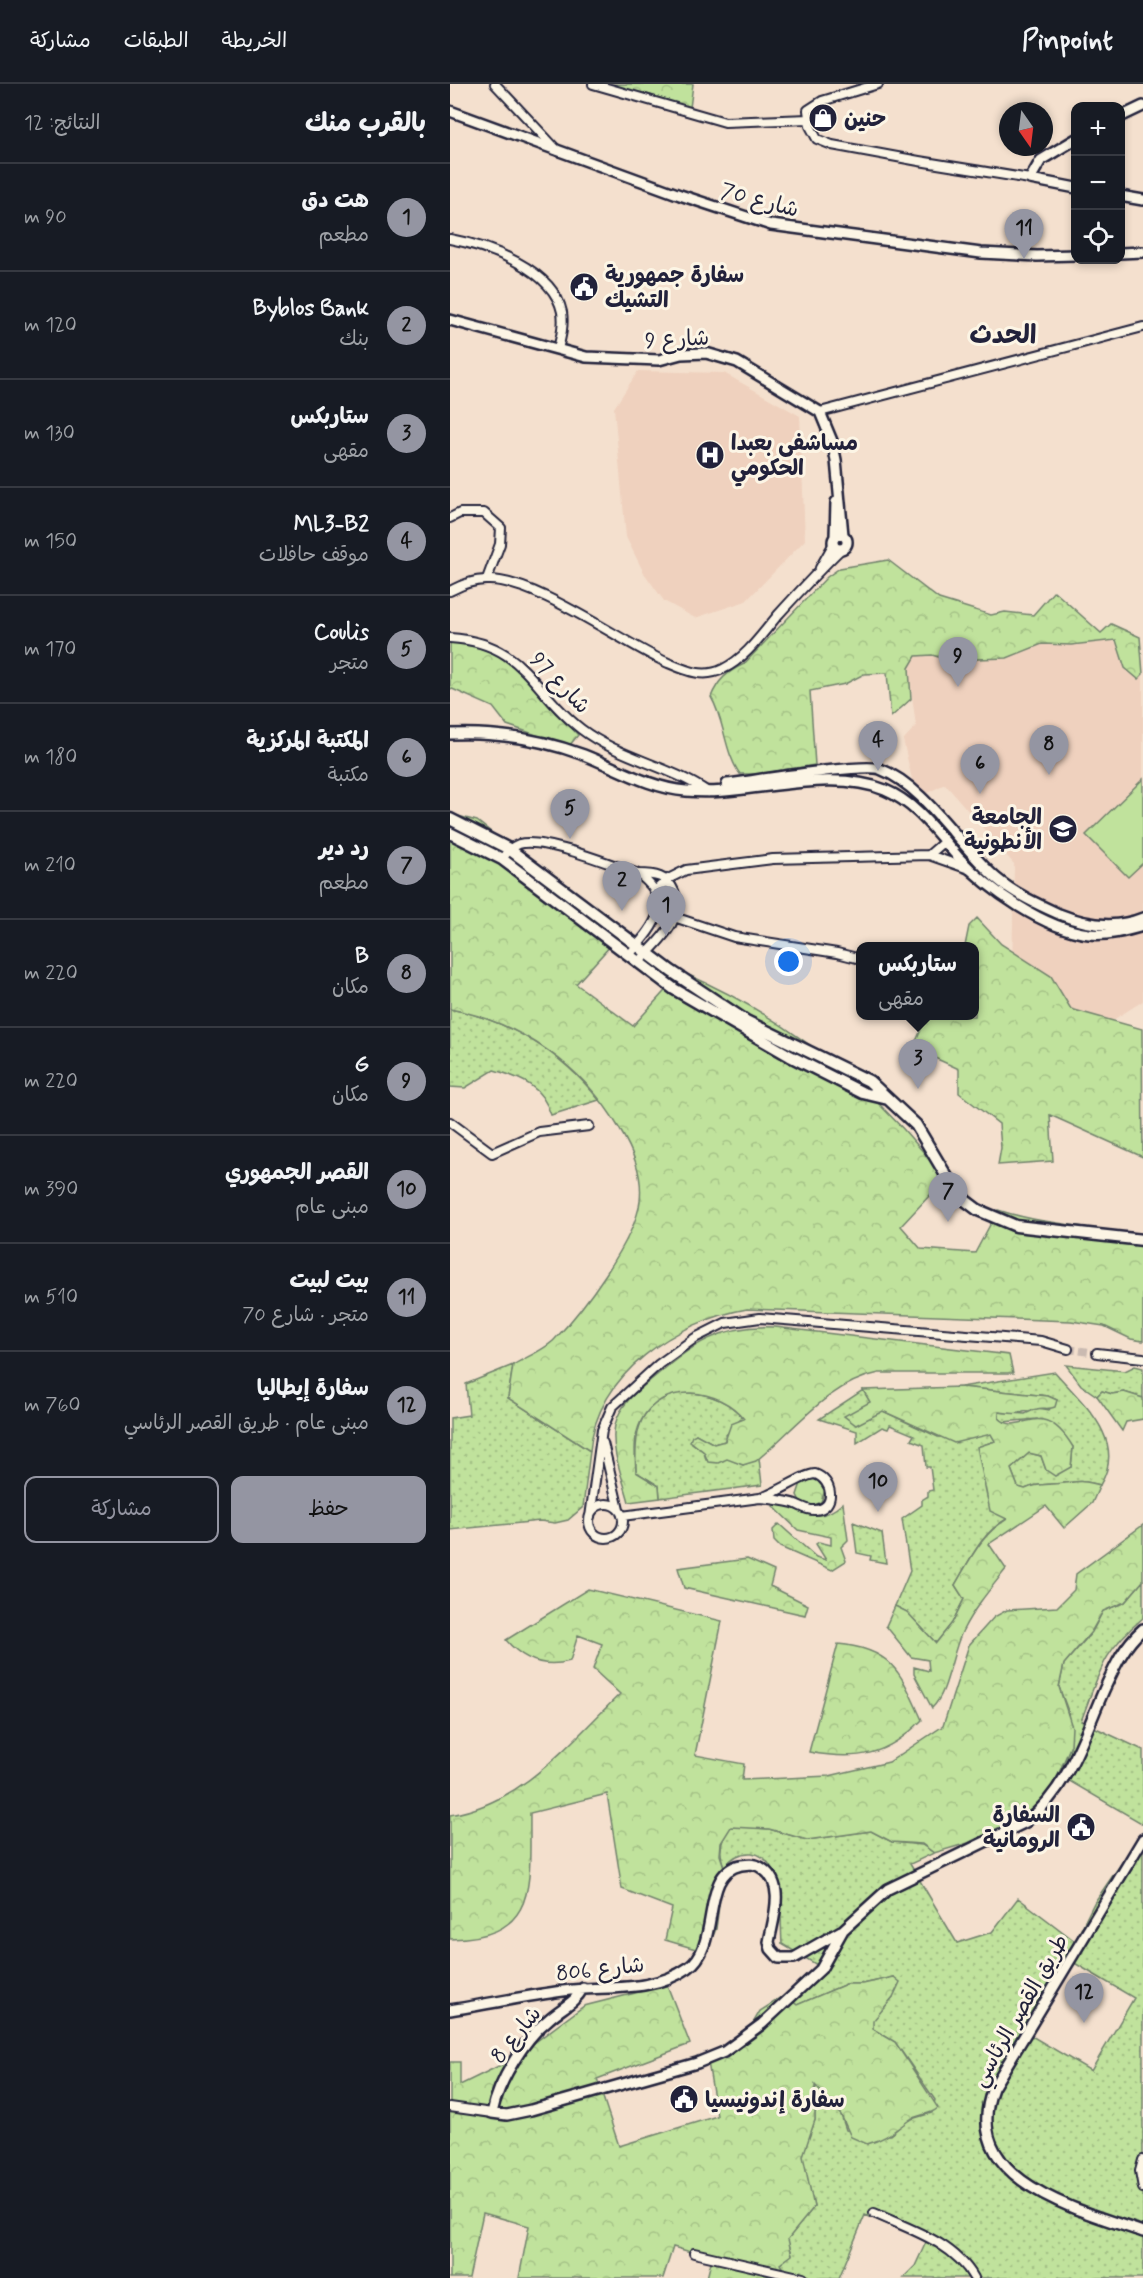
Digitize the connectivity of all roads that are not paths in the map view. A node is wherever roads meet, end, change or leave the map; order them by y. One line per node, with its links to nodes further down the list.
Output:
1 (495, 84): 9 (street)
2 (593, 84): 7 (street)
3 (878, 84): 7 (street)
4 (1143, 106): 6 (street)
5 (450, 111): 9 (street, شارع 70)
6 (1125, 115)
7 (808, 119): 10 (street)
8 (1071, 142): 10 (street)
9 (558, 151): 17 (street, شارع 70)
10 (1030, 179): 11 (street)
11 (1071, 187)
12 (1125, 197): 13 (street)
13 (1143, 200)
14 (450, 239): 20 (street)
15 (1143, 252): 16 (street)
16 (1125, 253)
17 (1071, 255)
18 (450, 320): 20 (street, شارع 9)
19 (1143, 327): 21 (street)
20 (558, 349): 21 (street, شارع 9)
21 (820, 412): 23 (street)
22 (450, 518): 24 (street)
23 (838, 541): 24 (street)
24 (487, 579): 25 (street)
25 (450, 591)
26 (450, 638): 28 (street, شارع 97)
27 (450, 734): 28 (street)
28 (705, 789): 31 (street); 43 (street)
29 (450, 819): 32 (main road)
30 (450, 833): 34 (main road)
31 (945, 841): 33 (street); 35 (street)
32 (509, 849): 34 (street); 36 (street); 47 (main road)
33 (929, 855): 35 (street); 37 (street)
34 (502, 859): 49 (main road)
35 (969, 869): 43 (street)
36 (638, 874): 37 (street); 38 (street)
37 (667, 881): 38 (street); 39 (street)
38 (658, 894): 39 (street); 40 (street)
39 (675, 894): 41 (street)
40 (659, 912): 41 (street); 45 (street)
41 (677, 917): 46 (street); 50 (street)
42 (1143, 918): 43 (street)
43 (1068, 923): 44 (street)
44 (1143, 926)
45 (649, 930): 46 (street); 47 (street)
46 (661, 938): 48 (street)
47 (638, 945): 48 (main road); 49 (street)
48 (648, 952): 51 (street); 52 (main road)
49 (629, 955): 51 (main road)
50 (856, 958)
51 (639, 962): 52 (main road)
52 (892, 1100): 55 (main road)
53 (450, 1122): 54 (street)
54 (589, 1126)
55 (1143, 1240)
56 (1068, 1349): 59 (street)
57 (1097, 1353): 58 (street)
58 (1143, 1358)
59 (601, 1437): 61 (street); 62 (street)
60 (760, 1498): 60 (street); 61 (street)
61 (621, 1514): 62 (street); 62 (street)
62 (590, 1517)
63 (1143, 1629): 65 (street)
64 (1143, 1839): 73 (street, طريق القصر الرئاسي)
65 (843, 1930): 66 (street, شارع 806); 69 (street)
66 (583, 1988): 67 (street, شارع 806); 69 (street, شارع 8)
67 (450, 2010)
68 (450, 2107): 69 (street)
69 (492, 2113)
70 (1143, 2160): 71 (street)
71 (1143, 2188)
72 (874, 2213): 76 (street)
73 (1143, 2232)
74 (694, 2253): 75 (street)
75 (803, 2278)
76 (974, 2278)

